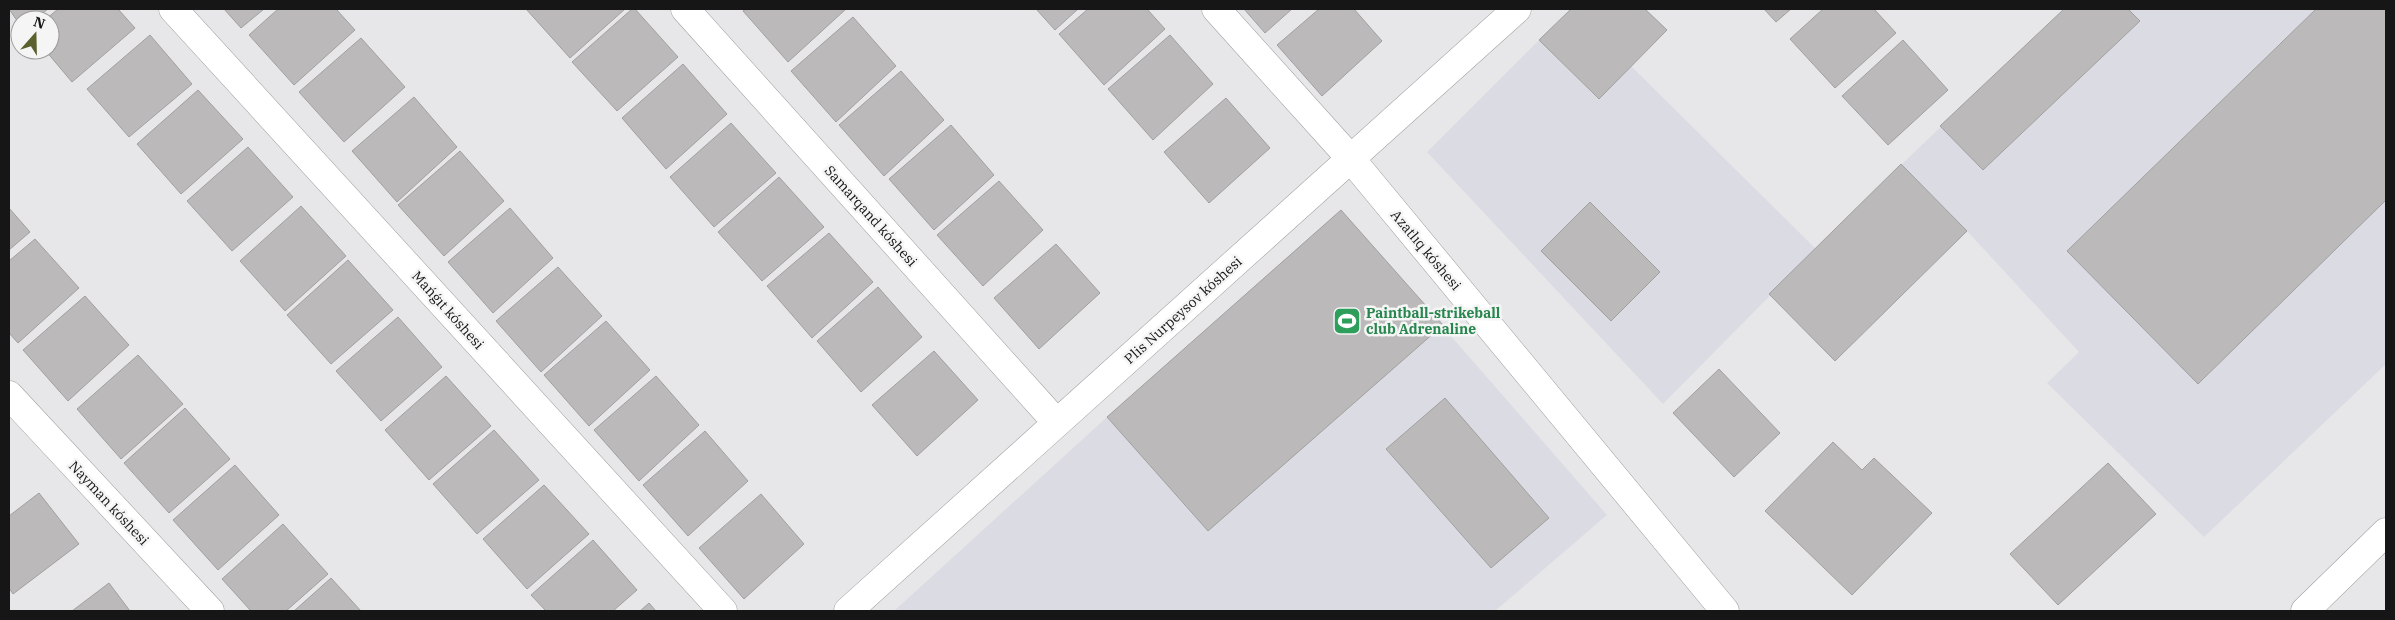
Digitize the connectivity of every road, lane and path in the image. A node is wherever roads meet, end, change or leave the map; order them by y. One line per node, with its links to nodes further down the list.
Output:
1 (173, 9): 10 (street, Mańǵıt kóshesi)
2 (685, 9): 7 (street, Samarqand kóshesi)
3 (1216, 9): 5 (street, Azatlıq kóshesi)
4 (1517, 9): 5 (street, Plis Nurpeysov kóshesi)
5 (1351, 159): 7 (street, Plis Nurpeysov kóshesi); 12 (street, Azatlıq kóshesi)
6 (9, 395): 9 (street, Nayman kóshesi)
7 (1057, 423): 11 (street, Plis Nurpeysov kóshesi)
8 (2386, 532): 13 (street)
9 (210, 611)
10 (722, 611)
11 (848, 611)
12 (1725, 611)
13 (2305, 611)

